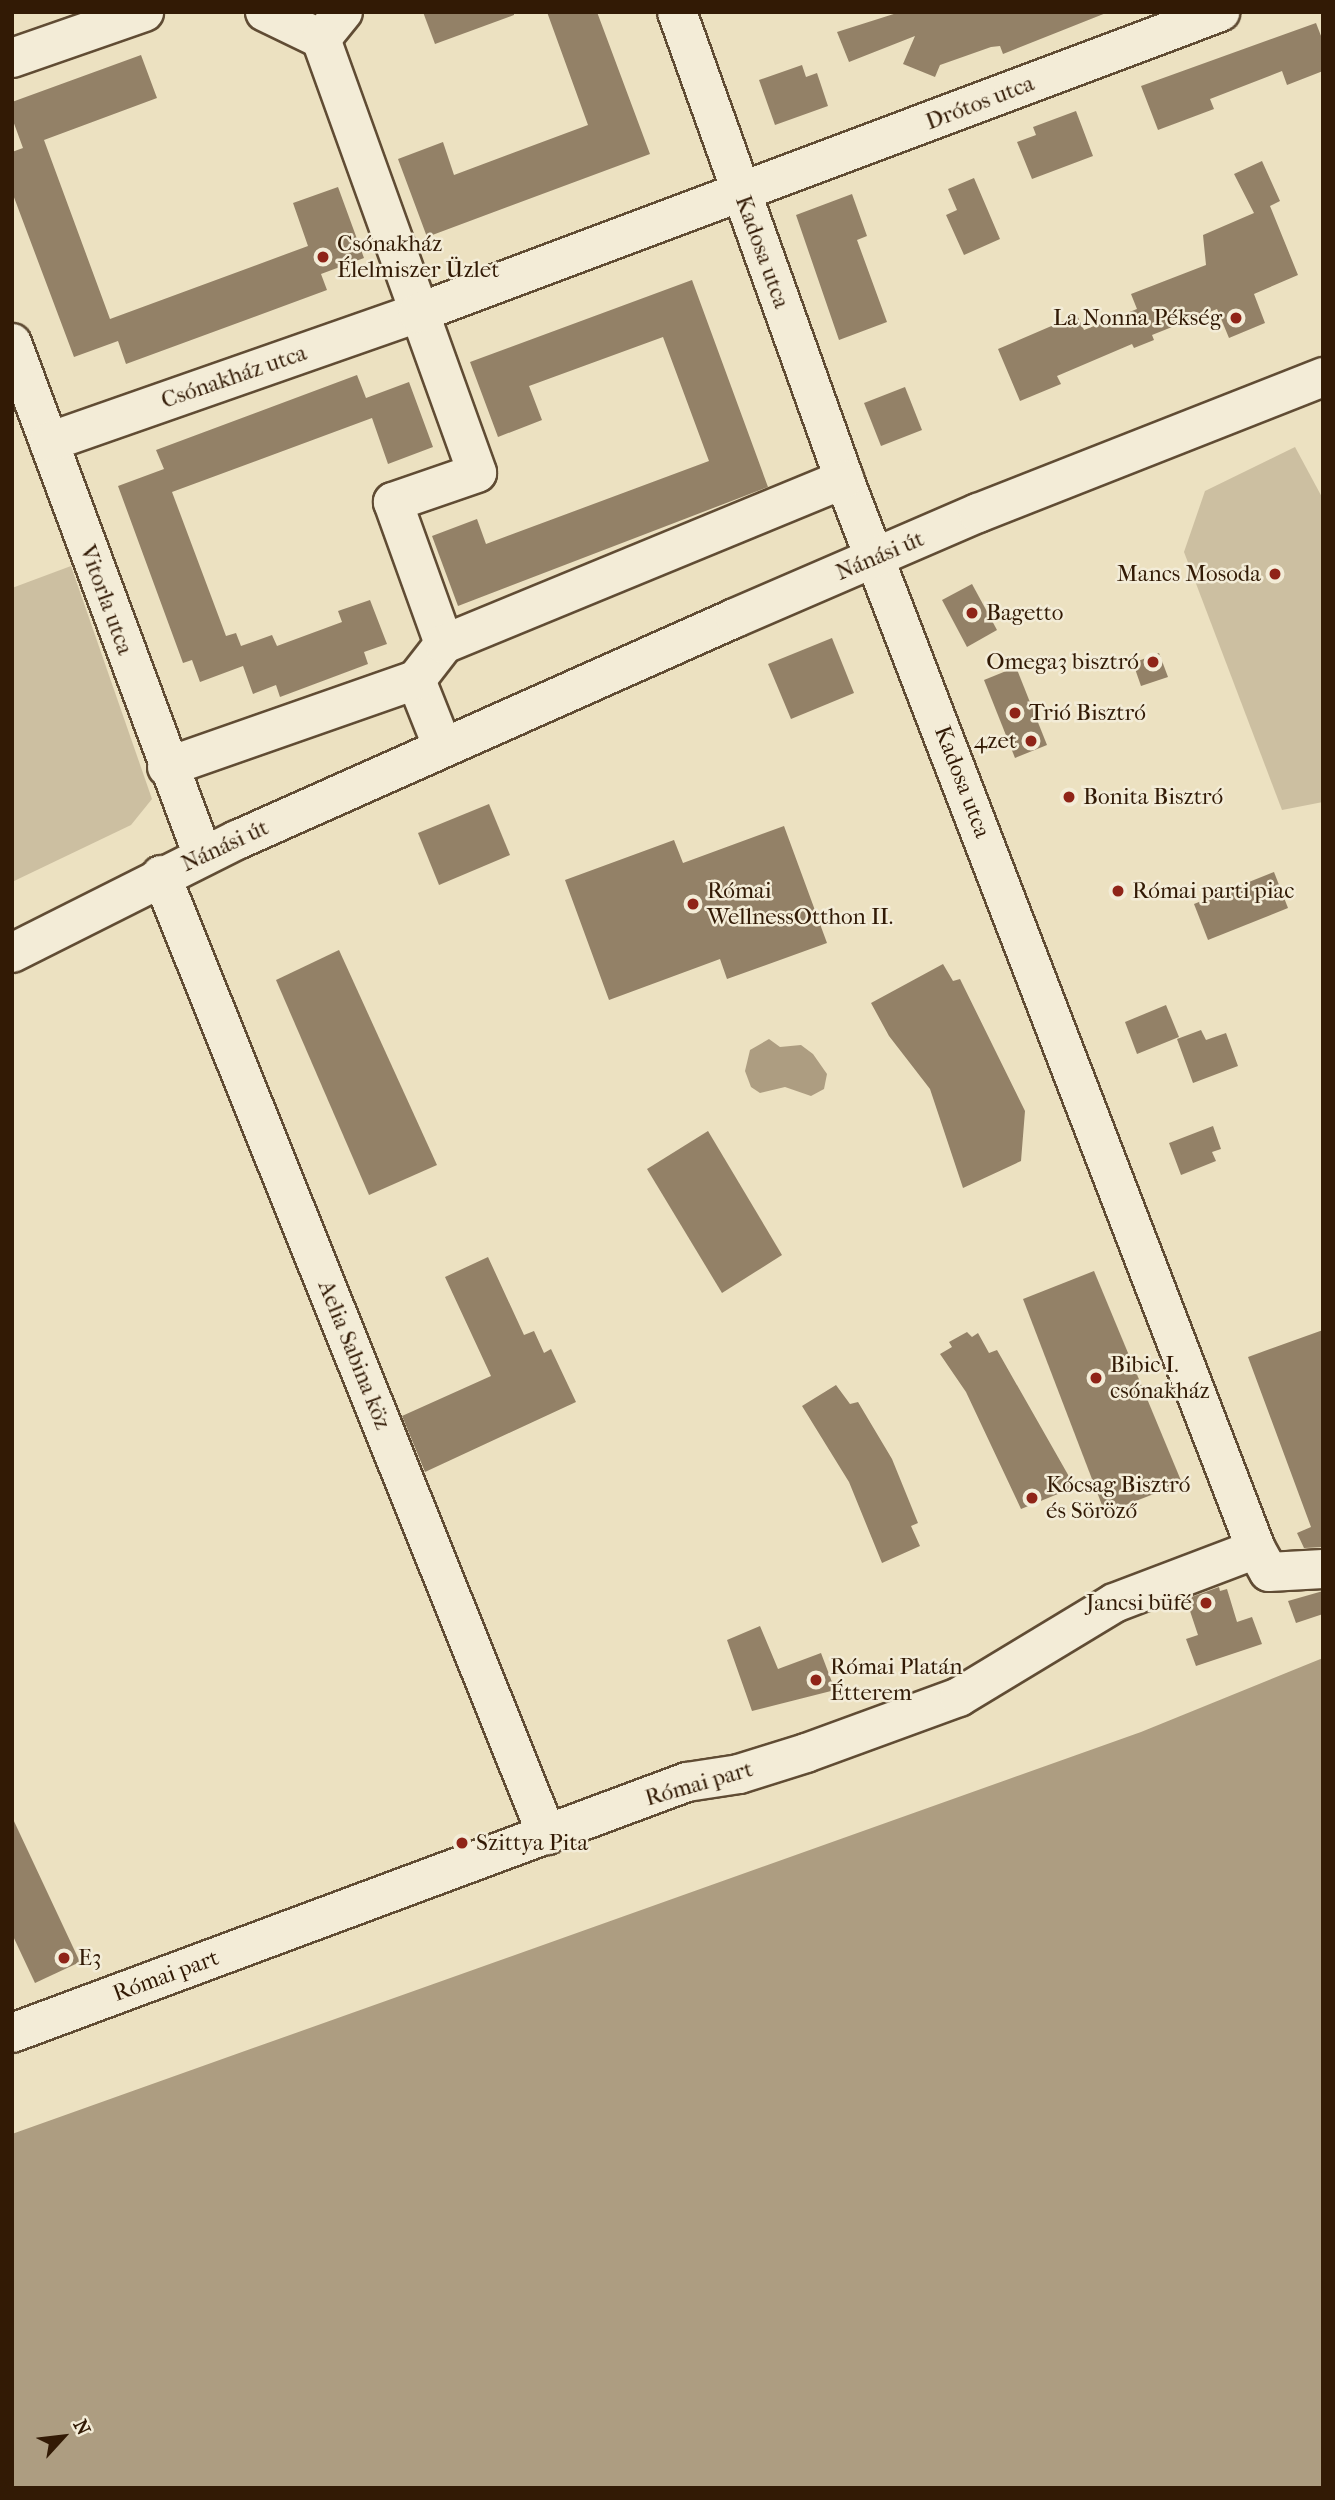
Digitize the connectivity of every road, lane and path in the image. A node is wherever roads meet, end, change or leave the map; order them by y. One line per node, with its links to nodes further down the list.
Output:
1 (144, 12): 6 (street)
2 (265, 12): 5 (street)
3 (677, 12): 7 (street, Kadosa utca)
4 (1220, 12): 7 (street, Drótos utca)
5 (332, 25): 8 (street)
6 (12, 58)
7 (741, 193): 8 (street, Csónakház utca); 12 (street, Kadosa utca)
8 (418, 313): 11 (street, Csónakház utca); 14 (street)
9 (12, 343): 11 (street, Vitorla utca)
10 (1323, 377): 13 (street, Nánási út)
11 (49, 442): 17 (street, Vitorla utca)
12 (844, 479): 13 (street, Kadosa utca); 14 (street)
13 (877, 558): 16 (street, Nánási út); 21 (street, Kadosa utca)
14 (444, 644): 15 (street)
15 (416, 680): 16 (street); 17 (street)
16 (443, 748): 18 (street, Nánási út)
17 (167, 767): 18 (street, Vitorla utca)
18 (203, 856): 19 (street, Nánási út)
19 (161, 875): 20 (street, Nánási út); 23 (street, Aelia Sabina köz)
20 (12, 953)
21 (1256, 1549): 22 (street); 23 (street, Római part)
22 (1323, 1569)
23 (547, 1835): 24 (street, Római part)
24 (12, 2033)

